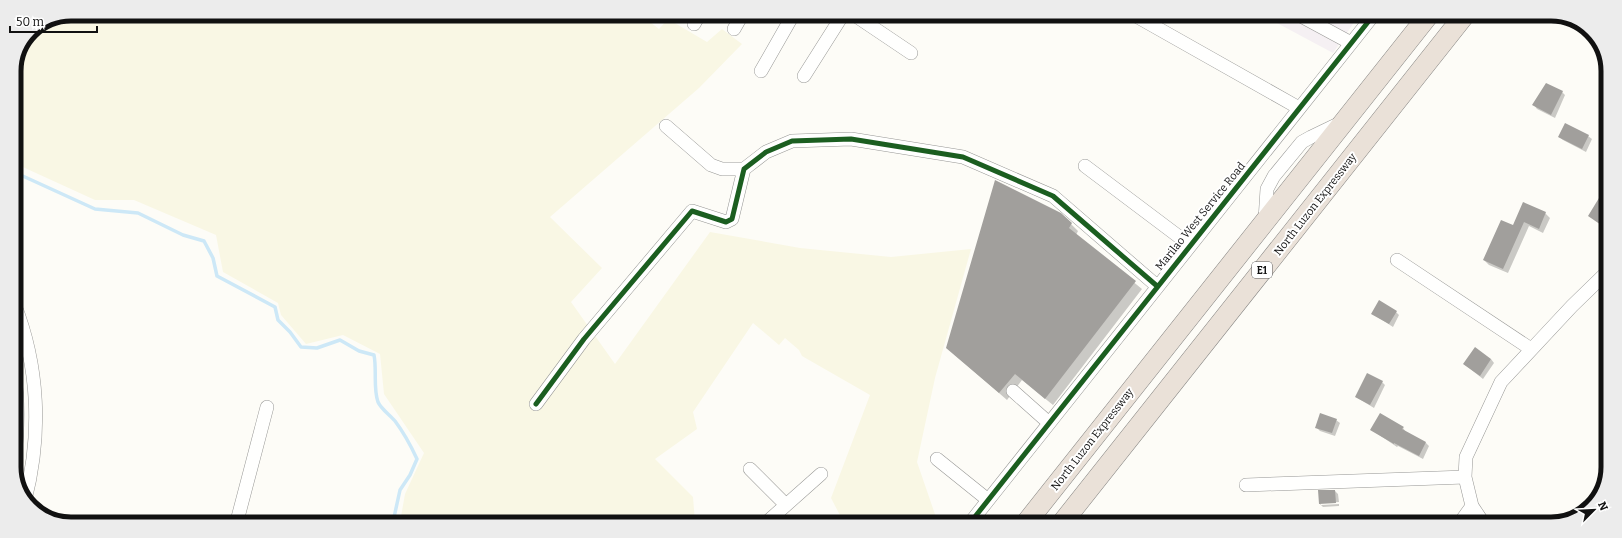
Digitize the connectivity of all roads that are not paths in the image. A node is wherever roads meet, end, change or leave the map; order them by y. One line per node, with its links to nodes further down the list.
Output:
1 (739, 21): 10 (street)
2 (789, 21): 13 (street)
3 (839, 21): 14 (street)
4 (864, 21): 12 (street)
5 (1145, 21): 15 (street)
6 (1310, 21): 11 (street)
7 (1368, 21): 11 (street, Marilao West Service Road)
8 (1424, 21): 41 (highway, North Luzon Expressway / E1)
9 (1460, 21): 42 (highway, North Luzon Expressway / E1)
10 (734, 29)
11 (1351, 43): 15 (street, Marilao West Service Road)
12 (912, 53)
13 (760, 71)
14 (804, 76)
15 (1300, 108): 19 (street, Marilao West Service Road)
16 (666, 126): 18 (street)
17 (1085, 166): 19 (street)
18 (744, 169): 22 (street); 26 (street)
19 (1190, 245): 22 (street, Marilao West Service Road)
20 (1397, 260): 24 (street)
21 (1601, 279): 24 (street)
22 (1157, 286): 28 (street, Marilao West Service Road)
23 (21, 324): 34 (street)
24 (1531, 349): 32 (street)
25 (1013, 391): 28 (street)
26 (536, 404)
27 (267, 407): 38 (street)
28 (1049, 423): 35 (street, Marilao West Service Road)
29 (937, 459): 35 (street)
30 (750, 469): 36 (street)
31 (822, 474): 36 (street)
32 (1465, 477): 33 (street); 37 (street)
33 (1246, 485)
34 (27, 490)
35 (988, 500): 40 (street, Marilao West Service Road)
36 (786, 505): 39 (street)
37 (1472, 506): 43 (street); 44 (street)
38 (238, 517)
39 (773, 517)
40 (975, 517)
41 (1031, 517)
42 (1067, 517)
43 (1464, 517)
44 (1479, 517)

